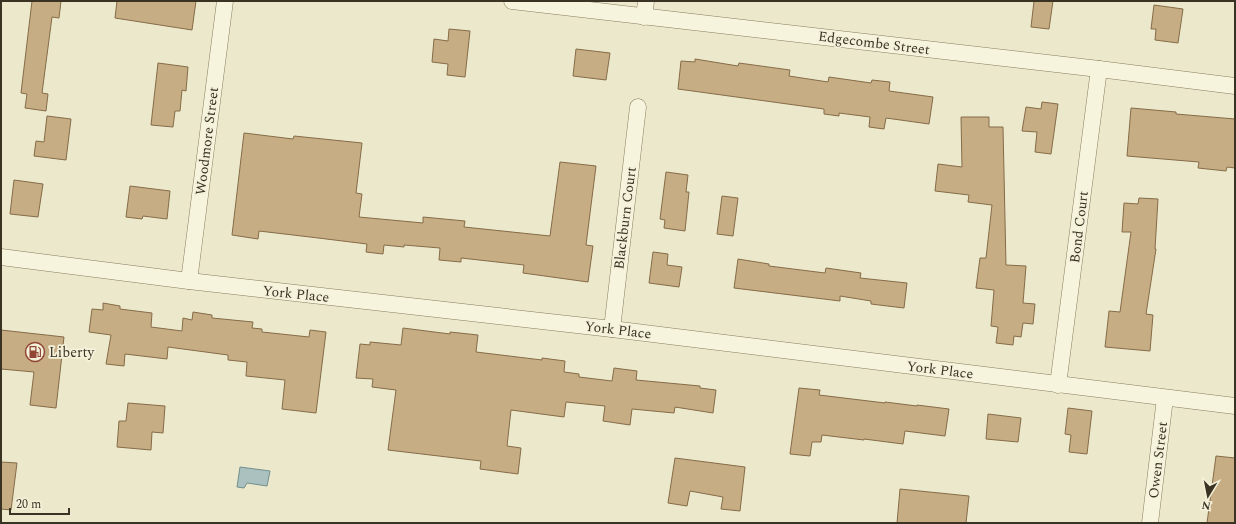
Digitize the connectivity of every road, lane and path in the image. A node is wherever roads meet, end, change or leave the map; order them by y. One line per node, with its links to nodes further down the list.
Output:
1 (225, 1): 9 (street, Woodmore Street)
2 (512, 1): 4 (street, Edgecombe Street)
3 (646, 1): 4 (street)
4 (644, 17): 5 (street, Edgecombe Street)
5 (1099, 69): 6 (street, Edgecombe Street); 11 (street, Bond Court)
6 (1235, 86)
7 (638, 107): 10 (street, Blackburn Court)
8 (1, 257): 9 (street, York Place)
9 (189, 282): 10 (street, York Place)
10 (612, 329): 11 (street, York Place)
11 (1058, 385): 12 (street, York Place)
12 (1165, 398): 13 (street, York Place); 14 (street, Owen Street)
13 (1235, 406)
14 (1150, 523)

